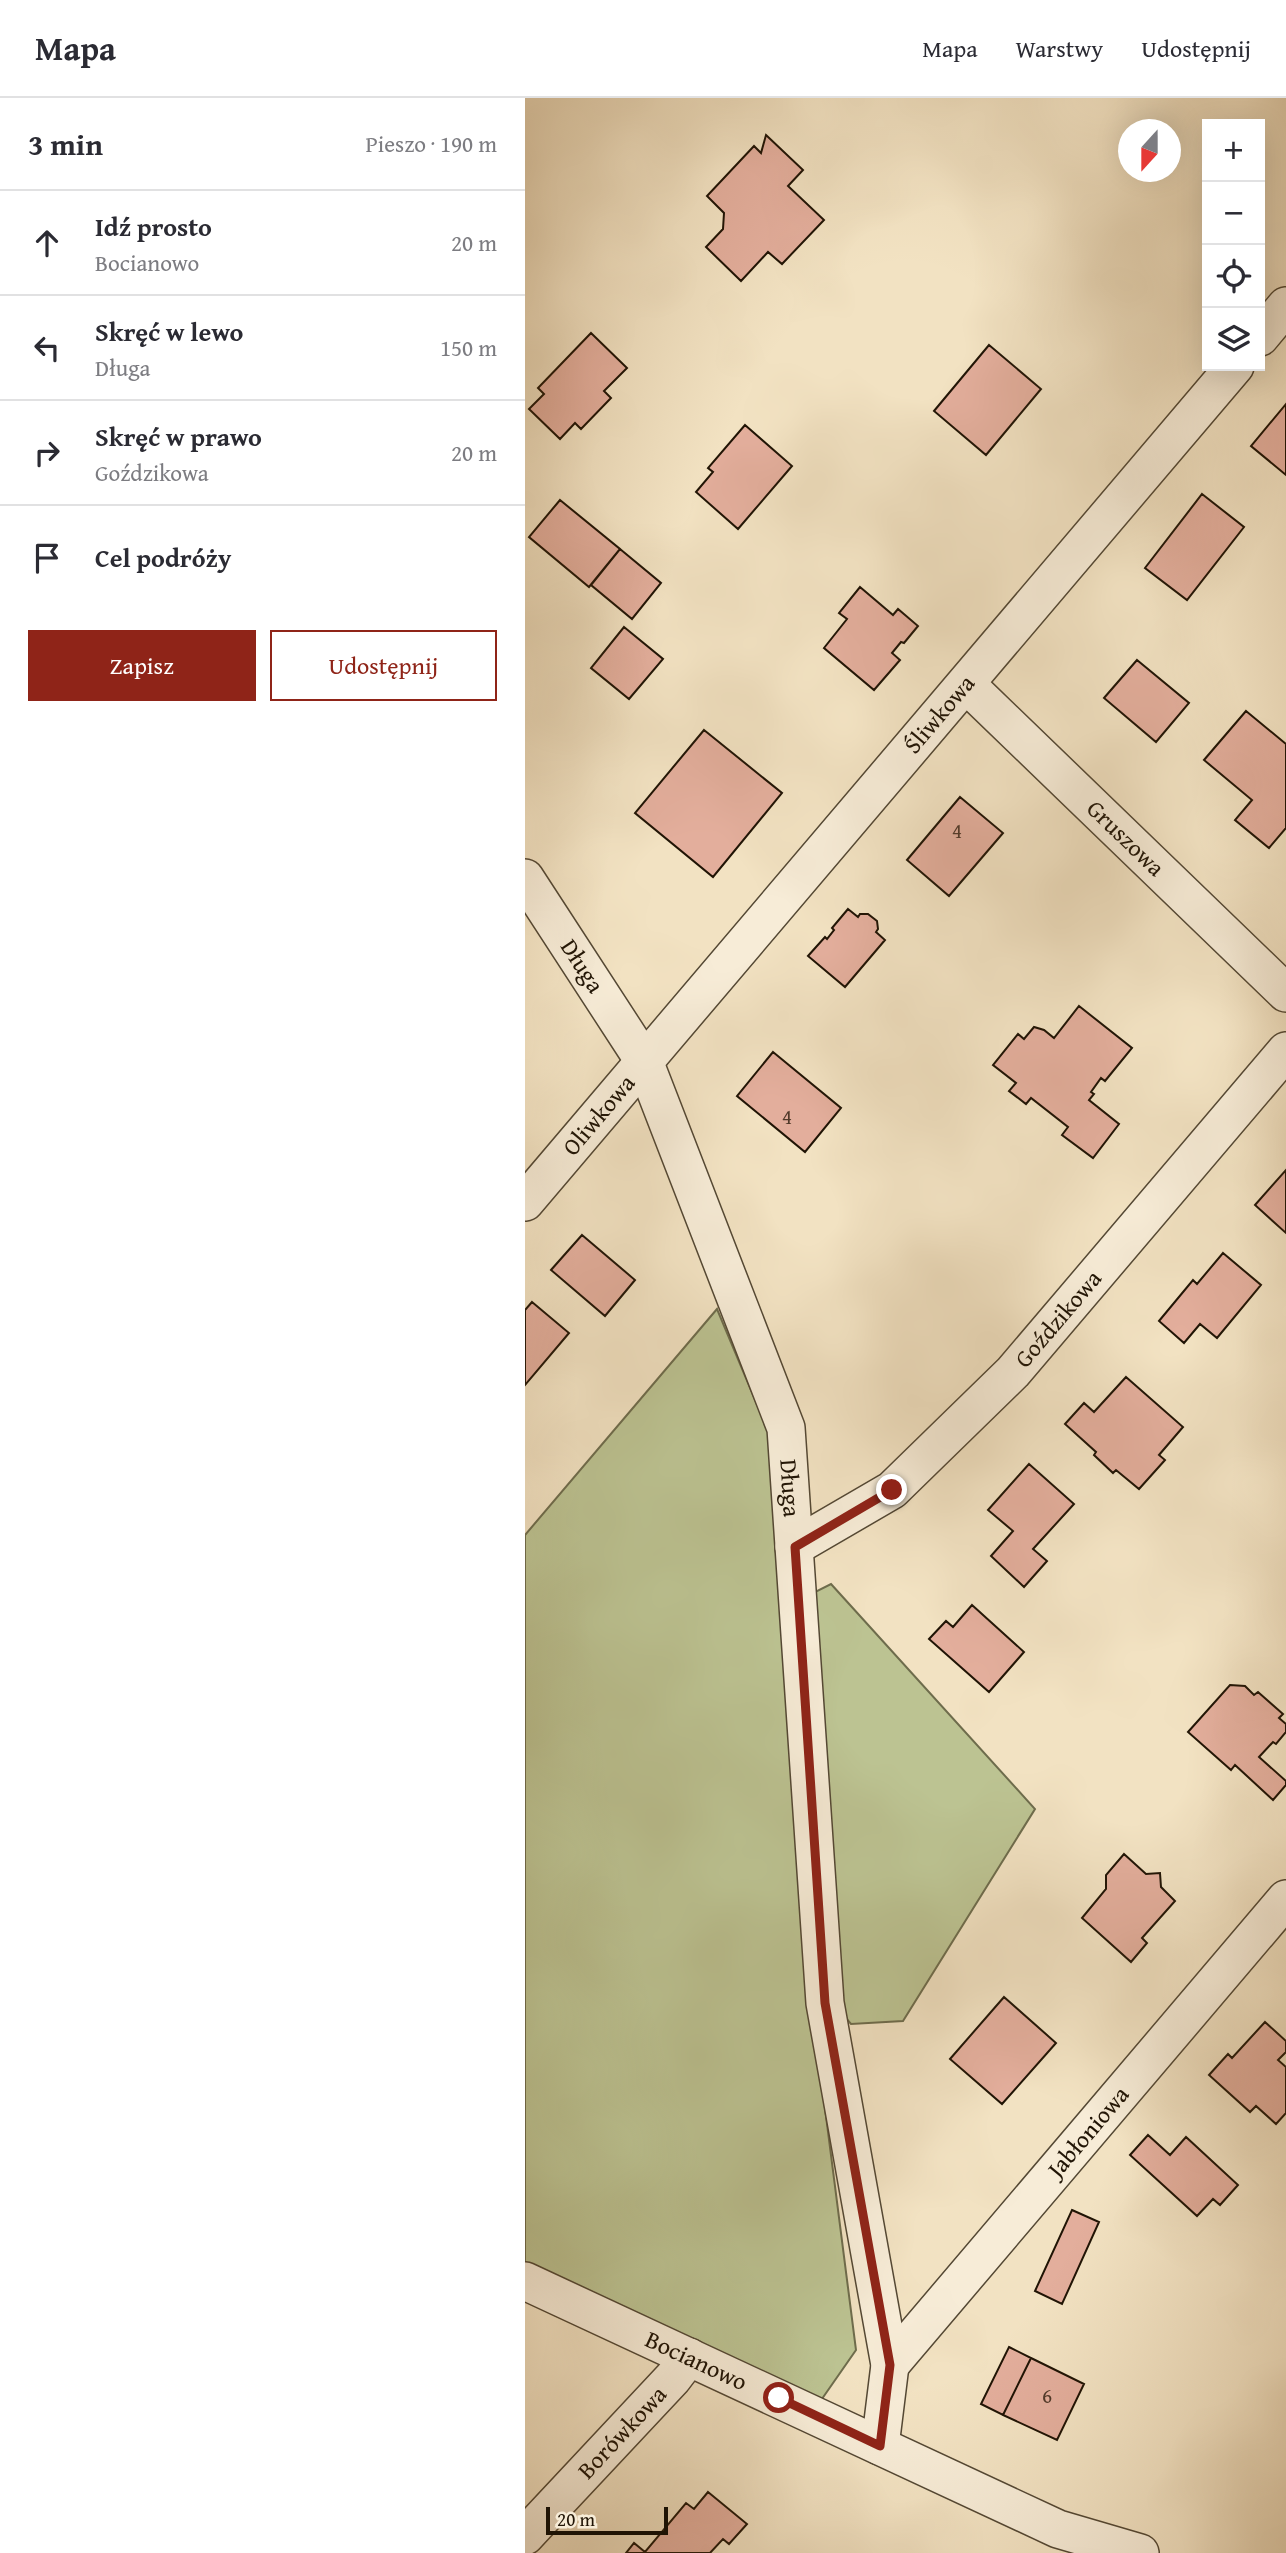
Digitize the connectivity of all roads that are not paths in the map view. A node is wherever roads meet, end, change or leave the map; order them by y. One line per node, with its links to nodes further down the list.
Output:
1 (1286, 306): 2 (street)
2 (1265, 331)
3 (1231, 371): 4 (street, Śliwkowa)
4 (966, 684): 6 (street, Gruszowa); 8 (street, Śliwkowa)
5 (525, 878): 8 (street, Długa)
6 (1286, 993)
7 (1286, 1051): 10 (street, Goździkowa)
8 (644, 1061): 9 (street, Oliwkowa); 10 (street, Długa)
9 (525, 1202)
10 (795, 1547): 14 (street, Długa)
11 (1286, 1899): 14 (street, Jabłoniowa)
12 (525, 2281): 13 (street, Bocianowo)
13 (689, 2357): 15 (street, Bocianowo); 16 (street, Borówkowa)
14 (890, 2365): 15 (street, Długa)
15 (880, 2446): 17 (street, Bocianowo)
16 (525, 2536)
17 (1140, 2553)

